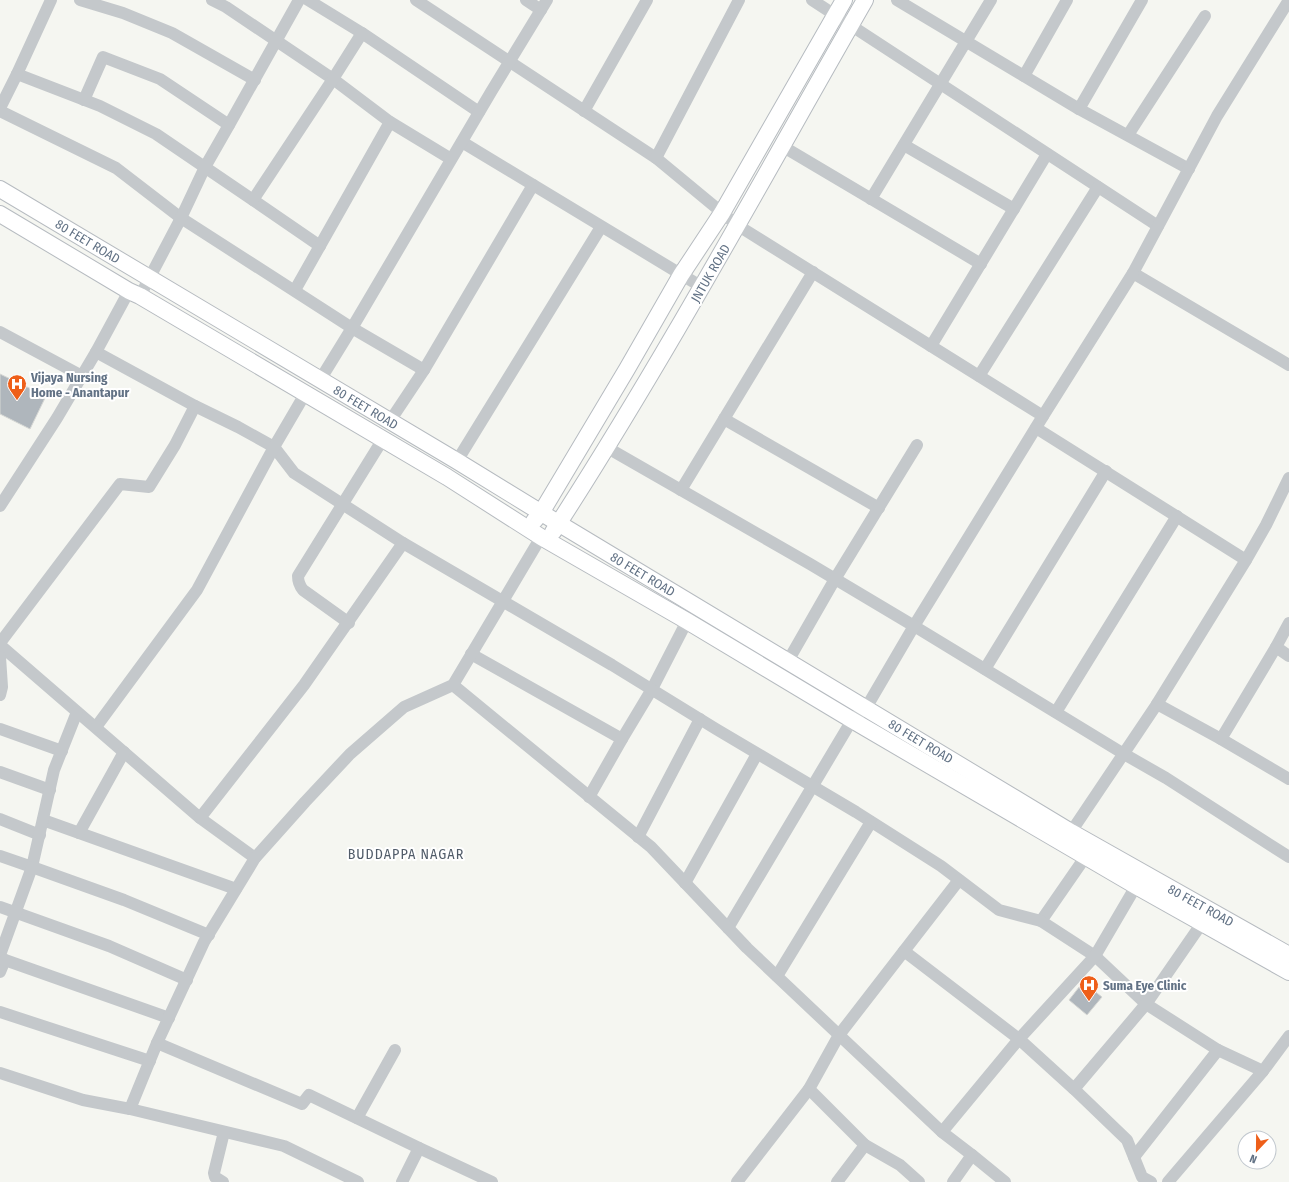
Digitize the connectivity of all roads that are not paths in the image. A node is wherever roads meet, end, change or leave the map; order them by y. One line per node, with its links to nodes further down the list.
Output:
1 (51, 0): 26 (street)
2 (80, 0): 29 (street)
3 (212, 0): 23 (street)
4 (299, 0): 23 (street)
5 (308, 0): 22 (street)
6 (416, 0): 25 (street)
7 (526, 0): 18 (street)
8 (647, 0): 34 (street)
9 (739, 0): 43 (street)
10 (812, 0): 19 (street)
11 (844, 0): 19 (main road, JNTUK ROAD)
12 (865, 0): 21 (main road, JNTUK ROAD)
13 (897, 0): 24 (street)
14 (991, 0): 24 (street)
15 (1067, 0): 27 (street)
16 (1142, 0): 32 (street)
17 (1289, 0): 46 (street)
18 (544, 5): 25 (street)
19 (835, 16): 21 (street); 53 (main road, JNTUK ROAD)
20 (1205, 16): 38 (street)
21 (850, 26): 30 (street); 41 (main road, JNTUK ROAD)
22 (362, 33): 28 (street); 35 (street)
23 (276, 42): 28 (street); 29 (street)
24 (966, 42): 27 (street); 30 (street)
25 (509, 62): 34 (street); 35 (street)
26 (17, 74): 31 (street); 33 (street)
27 (1024, 76): 32 (street)
28 (333, 79): 36 (street); 51 (street)
29 (255, 80): 37 (street)
30 (941, 85): 40 (street); 42 (street)
31 (84, 100): 37 (street); 45 (street)
32 (1080, 109): 38 (street)
33 (0, 110): 55 (street)
34 (584, 111): 43 (street)
35 (479, 112): 39 (street)
36 (390, 122): 44 (street); 59 (street)
37 (229, 126): 45 (street)
38 (1128, 135): 46 (street)
39 (462, 142): 44 (street); 47 (street)
40 (904, 145): 50 (street); 52 (street)
41 (782, 146): 50 (street); 56 (main road, JNTUK ROAD)
42 (1047, 154): 48 (street); 52 (street)
43 (656, 158): 53 (street)
44 (451, 159): 68 (street)
45 (205, 167): 51 (street); 55 (street)
46 (1189, 169): 57 (street)
47 (533, 185): 58 (street); 73 (street)
48 (1098, 187): 57 (street); 75 (street)
49 (0, 189): 64 (main road, 80 FEET ROAD)
50 (871, 199): 60 (street)
51 (254, 200): 59 (street)
52 (1014, 209): 60 (street)
53 (722, 213): 56 (street); 63 (main road, JNTUK ROAD)
54 (0, 214): 67 (main road, 80 FEET ROAD)
55 (181, 218): 64 (street); 66 (street)
56 (737, 225): 61 (street); 65 (main road, JNTUK ROAD)
57 (1158, 226): 62 (street)
58 (601, 227): 63 (street); 87 (street)
59 (320, 246): 66 (street)
60 (981, 264): 70 (street)
61 (813, 272): 70 (street); 80 (street)
62 (1133, 273): 72 (street); 79 (street)
63 (681, 275): 65 (street); 94 (main road, JNTUK ROAD)
64 (150, 278): 67 (street); 76 (main road, 80 FEET ROAD)
65 (702, 287): 86 (main road, JNTUK ROAD)
66 (295, 290): 68 (street)
67 (135, 293): 71 (street); 77 (main road, 80 FEET ROAD)
68 (352, 328): 73 (street); 76 (street)
69 (0, 332): 74 (street)
70 (931, 346): 75 (street)
71 (96, 352): 74 (street); 78 (street)
72 (1289, 365)
73 (424, 370): 81 (street)
74 (82, 376): 92 (street)
75 (979, 376): 79 (street)
76 (320, 380): 81 (main road, 80 FEET ROAD)
77 (305, 394): 83 (main road, 80 FEET ROAD); 85 (street)
78 (195, 406): 85 (street); 106 (street)
79 (1043, 416): 82 (street)
80 (724, 419): 90 (street); 93 (street)
81 (390, 421): 87 (main road, 80 FEET ROAD)
82 (1036, 428): 88 (street); 105 (street)
83 (383, 439): 91 (street); 97 (main road, 80 FEET ROAD)
84 (917, 445): 93 (street)
85 (274, 447): 91 (street); 122 (street)
86 (606, 448): 90 (street); 96 (main road, JNTUK ROAD)
87 (457, 461): 94 (main road, 80 FEET ROAD)
88 (1106, 471): 95 (street); 112 (street)
89 (1289, 478): 99 (street)
90 (681, 490): 100 (street)
91 (343, 505): 98 (street); 103 (street)
92 (0, 506)
93 (879, 508): 100 (street)
94 (541, 513): 96 (main road, 80 FEET ROAD); 97 (main road, JNTUK ROAD)
95 (1177, 516): 99 (street); 119 (street)
96 (558, 523): 97 (main road, JNTUK ROAD); 111 (main road, 80 FEET ROAD)
97 (539, 536): 101 (street); 102 (main road, 80 FEET ROAD)
98 (403, 542): 101 (street); 103 (street)
99 (1246, 560): 116 (street)
100 (835, 579): 105 (street); 111 (street)
101 (502, 601): 108 (street); 114 (street)
102 (687, 621): 114 (street); 121 (main road, 80 FEET ROAD)
103 (349, 623): 135 (street)
104 (1289, 623): 107 (street)
105 (914, 626): 112 (street); 117 (street)
106 (0, 644): 118 (street)
107 (1276, 647): 109 (street); 125 (street)
108 (471, 654): 113 (street); 124 (street)
109 (1289, 656)
110 (0, 658): 115 (street)
111 (788, 661): 117 (main road, 80 FEET ROAD)
112 (985, 669): 119 (street)
113 (453, 685): 134 (street); 146 (street)
114 (652, 689): 120 (street); 124 (street)
115 (0, 695)
116 (1158, 704): 125 (street); 129 (street)
117 (866, 708): 121 (street); 139 (main road, 80 FEET ROAD)
118 (77, 712): 122 (street); 126 (street)
119 (1056, 712): 129 (street)
120 (700, 720): 128 (street); 142 (street)
121 (852, 720): 132 (street); 144 (main road, 80 FEET ROAD)
122 (96, 727): 127 (street)
123 (0, 729): 126 (street)
124 (622, 739): 134 (street)
125 (1221, 739): 131 (street)
126 (62, 751): 133 (street)
127 (124, 752): 135 (street); 140 (street)
128 (757, 754): 132 (street); 149 (street)
129 (1124, 754): 139 (street); 145 (street)
130 (0, 772): 133 (street)
131 (1289, 779)
132 (812, 787): 138 (street); 156 (street)
133 (50, 790): 137 (street)
134 (590, 796): 142 (street)
135 (200, 818): 146 (street)
136 (0, 819): 141 (street)
137 (43, 820): 140 (street); 141 (street)
138 (871, 822): 148 (street); 164 (street)
139 (1071, 832): 159 (main road, 80 FEET ROAD)
140 (79, 833): 151 (street)
141 (40, 835): 147 (street)
142 (638, 837): 149 (street)
143 (0, 856): 147 (street)
144 (1086, 856): 150 (main road, 80 FEET ROAD); 154 (street)
145 (1289, 857)
146 (255, 858): 151 (street)
147 (32, 867): 153 (street); 157 (street)
148 (959, 880): 154 (street); 158 (street)
149 (685, 884): 156 (street)
150 (1136, 886): 155 (main road, 80 FEET ROAD); 160 (street)
151 (236, 889): 157 (street)
152 (0, 907): 153 (street)
153 (16, 913): 161 (street); 165 (street)
154 (1041, 921): 160 (street)
155 (1202, 923): 163 (main road, 80 FEET ROAD); 166 (street)
156 (728, 928): 164 (street)
157 (209, 935): 165 (street)
158 (904, 951): 169 (street); 171 (street)
159 (1288, 953)
160 (1095, 956): 166 (street); 171 (street)
161 (2, 958): 162 (street); 168 (street)
162 (0, 972)
163 (1289, 972)
164 (777, 976): 169 (street)
165 (187, 980): 168 (street)
166 (1146, 1004): 174 (street); 179 (street)
167 (0, 1012): 175 (street)
168 (169, 1018): 172 (street)
169 (839, 1035): 178 (street); 183 (street)
170 (1289, 1036): 176 (street)
171 (1019, 1039): 179 (street); 183 (street)
172 (157, 1043): 175 (street); 181 (street)
173 (395, 1050): 181 (street)
174 (1218, 1050): 176 (street); 187 (street)
175 (150, 1061): 180 (street)
176 (1263, 1071): 198 (street)
177 (0, 1073): 180 (street)
178 (810, 1089): 184 (street); 193 (street)
179 (1074, 1089): 187 (street)
180 (130, 1109): 182 (street)
181 (357, 1118): 185 (street)
182 (224, 1132): 189 (street); 190 (street)
183 (942, 1132): 186 (street)
184 (865, 1145): 194 (street); 195 (street)
185 (419, 1148): 191 (street); 192 (street)
186 (972, 1155): 196 (street); 197 (street)
187 (1134, 1157): 188 (street)
188 (1143, 1180)
189 (223, 1182)
190 (358, 1182)
191 (402, 1182)
192 (492, 1182)
193 (737, 1182)
194 (837, 1182)
195 (919, 1182)
196 (953, 1182)
197 (1005, 1182)
198 (1168, 1182)

